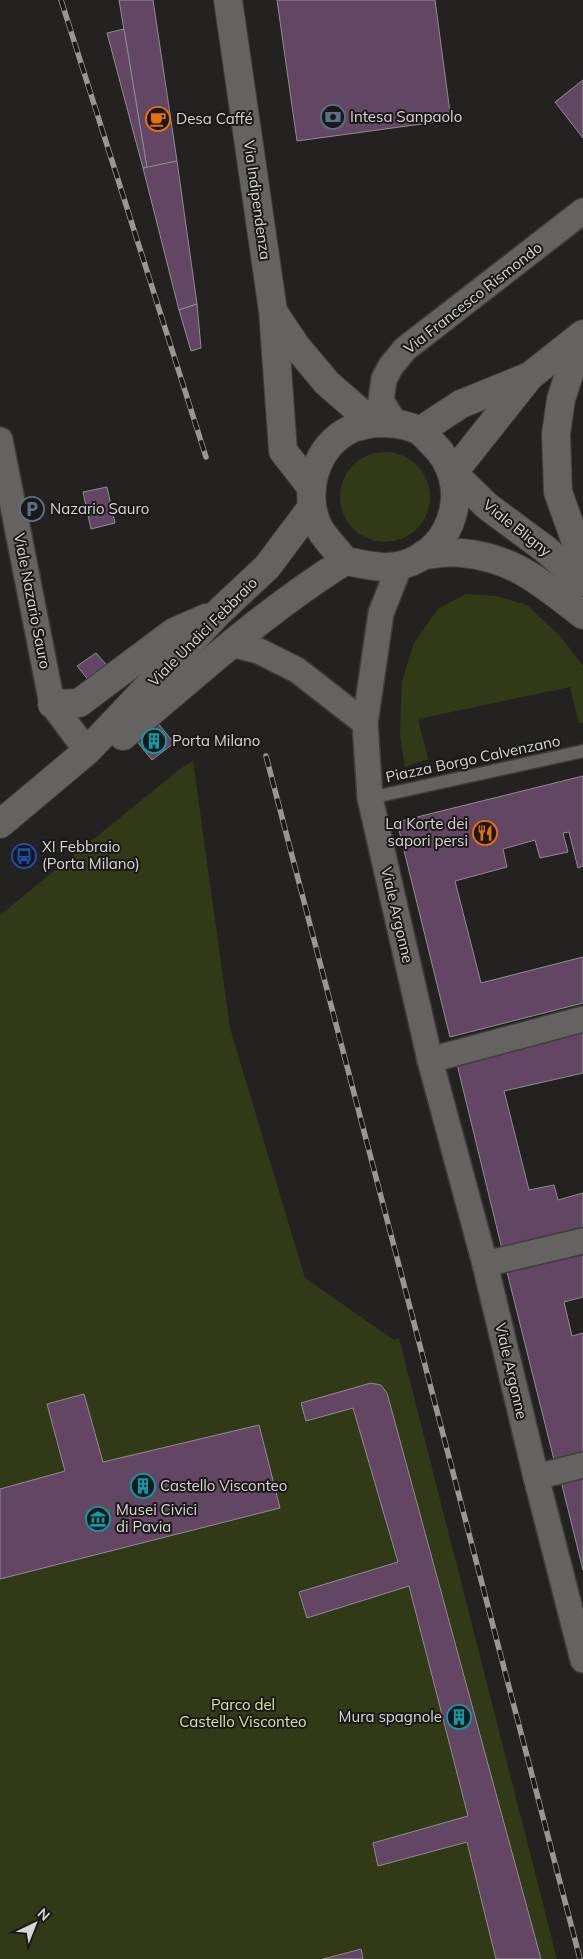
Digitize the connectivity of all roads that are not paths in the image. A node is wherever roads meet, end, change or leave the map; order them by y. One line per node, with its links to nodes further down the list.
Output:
1 (228, 0): 3 (street, Via Indipendenza)
2 (583, 211): 6 (street, Via Francesco Rismondo)
3 (273, 311): 6 (street, Via Indipendenza); 9 (street, Via Indipendenza)
4 (583, 334): 5 (street); 12 (street, Viale Bligny)
5 (530, 376): 6 (street); 8 (street)
6 (396, 425): 8 (street); 9 (street)
7 (0, 440): 17 (street, Viale Nazario Sauro)
8 (453, 473): 10 (street); 13 (street, Viale Bligny)
9 (312, 498): 11 (street); 14 (street, Viale Undici Febbraio)
10 (412, 560): 11 (street); 15 (street, Viale Bligny); 18 (street, Viale Argonne)
11 (346, 561): 16 (street, Viale Undici Febbraio)
12 (583, 562)
13 (583, 582)
14 (219, 612): 17 (street); 19 (street, Viale Undici Febbraio)
15 (583, 615)
16 (231, 644): 18 (street); 19 (street, Viale Undici Febbraio)
17 (52, 704): 19 (street, Viale Nazario Sauro)
18 (365, 723): 21 (street, Viale Argonne)
19 (87, 751): 22 (street, Viale Undici Febbraio)
20 (583, 752): 21 (lane, Piazza Borgo Calvenzano)
21 (370, 798): 24 (street, Viale Argonne)
22 (0, 824)
23 (583, 1019): 24 (street)
24 (430, 1060): 26 (street, Viale Argonne)
25 (583, 1241): 26 (street)
26 (485, 1264): 28 (street, Viale Argonne)
27 (583, 1465): 28 (street)
28 (536, 1477): 29 (street, Viale Argonne)
29 (583, 1660)

